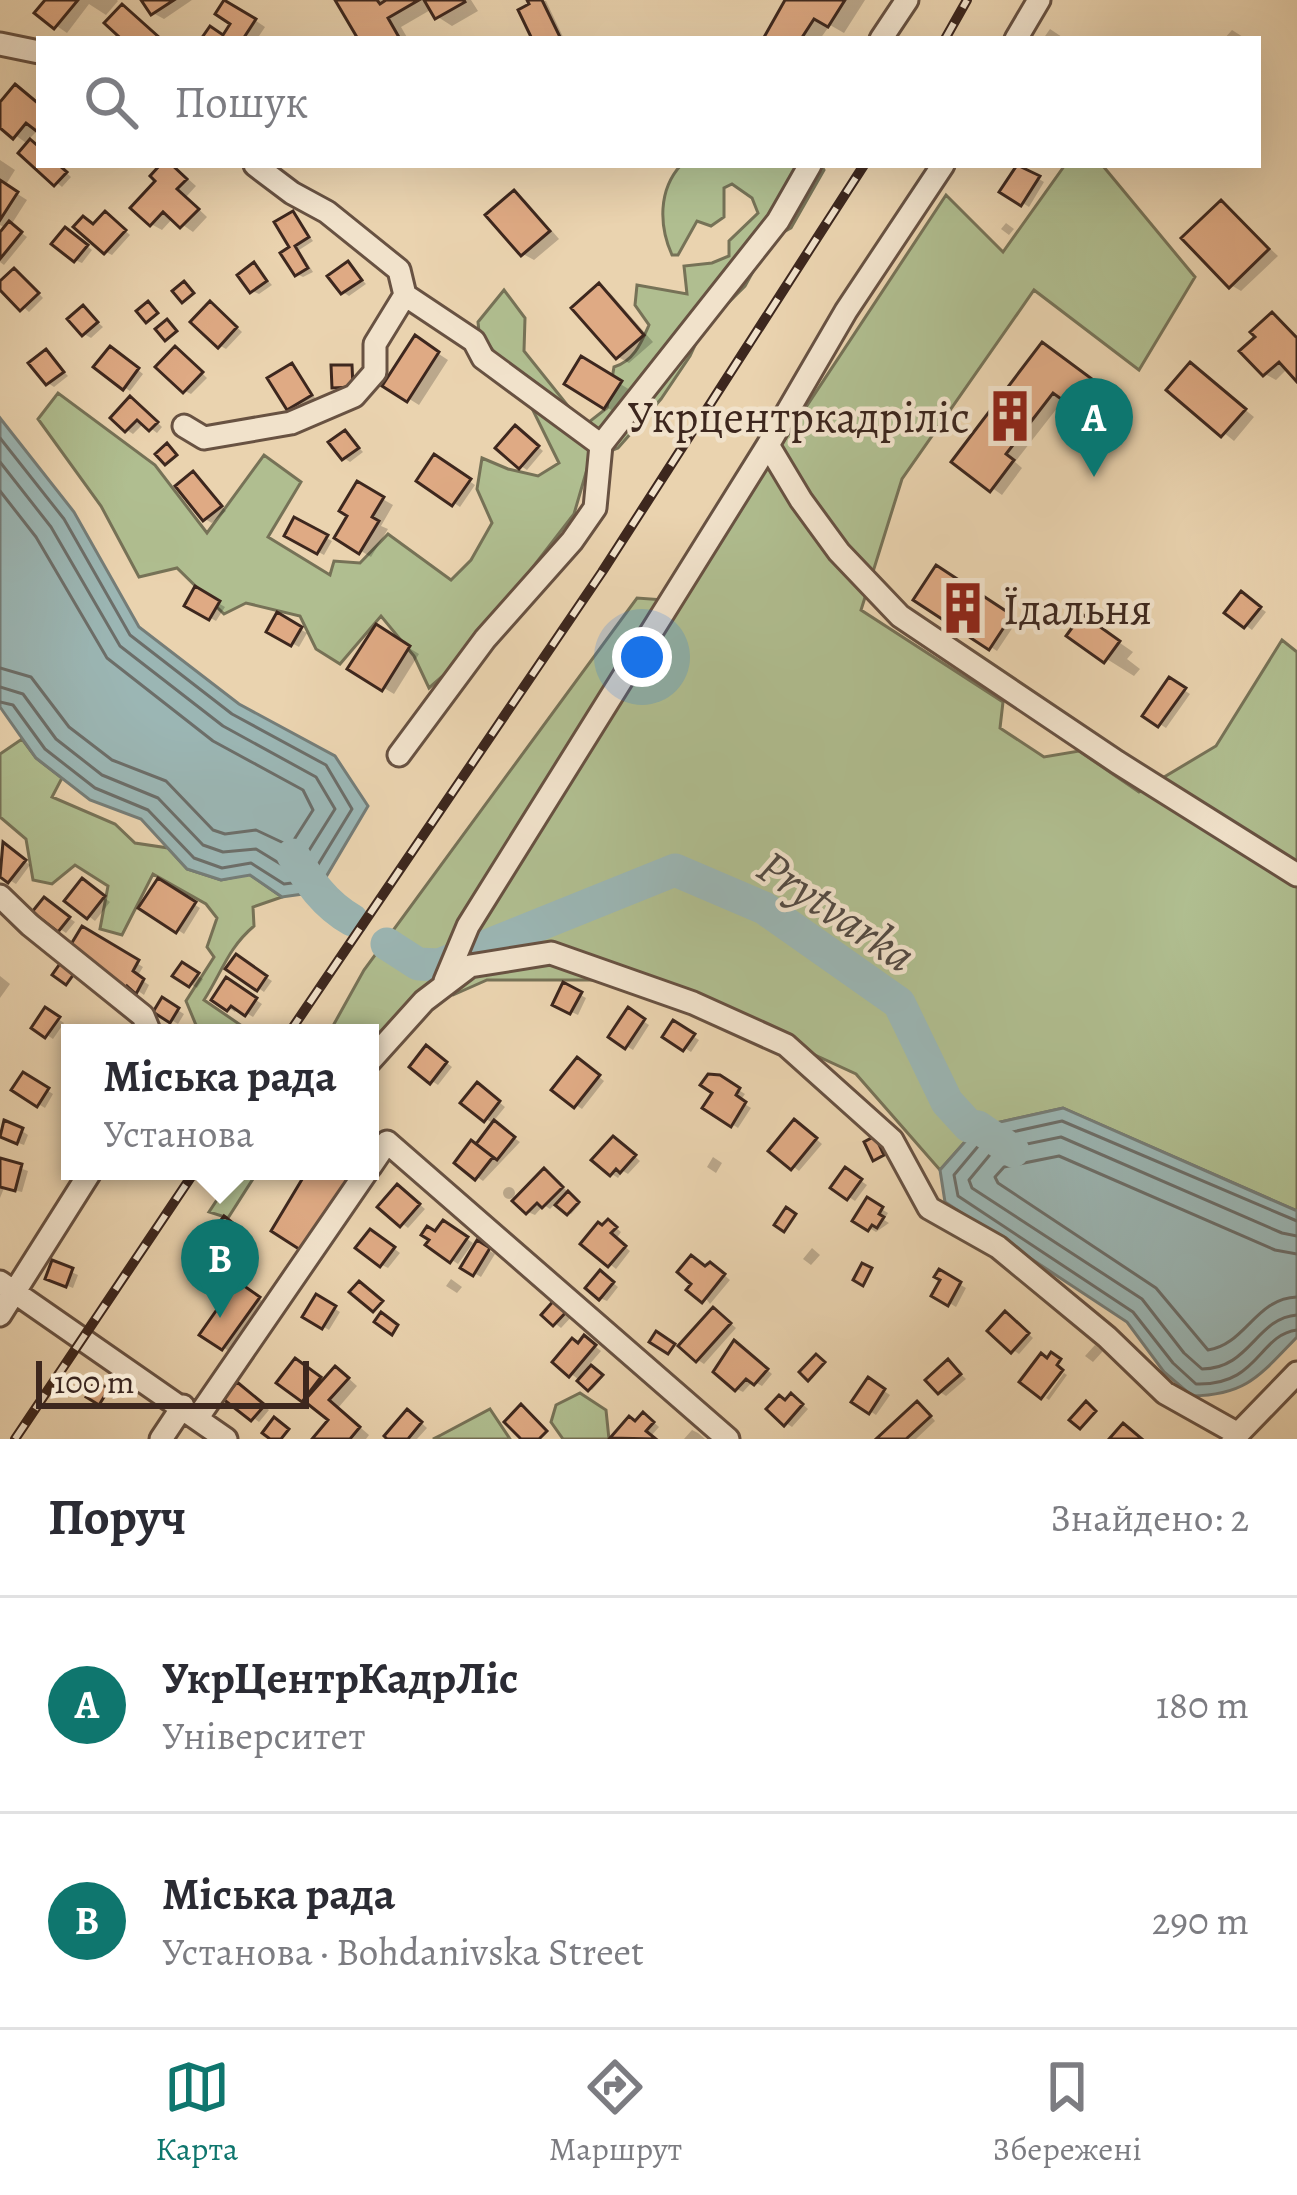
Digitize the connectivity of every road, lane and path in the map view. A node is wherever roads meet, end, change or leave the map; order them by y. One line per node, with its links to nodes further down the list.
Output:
1 (907, 0): 3 (street)
2 (1039, 0): 4 (street)
3 (883, 36)
4 (1018, 36)
5 (0, 44): 6 (street)
6 (36, 51)
7 (259, 168): 10 (street)
8 (808, 168): 12 (street)
9 (942, 168): 13 (street)
10 (405, 295): 11 (street); 12 (street)
11 (184, 426)
12 (601, 445): 14 (street)
13 (768, 445): 15 (street); 17 (street)
14 (399, 755)
15 (1297, 875)
16 (0, 896): 18 (street)
17 (447, 977): 19 (street); 29 (street)
18 (146, 1024)
19 (379, 1051)
20 (379, 1134): 21 (street)
21 (387, 1142): 22 (street); 32 (street)
22 (379, 1153)
23 (85, 1180): 25 (street)
24 (360, 1180): 28 (street)
25 (8, 1287): 26 (street); 28 (street)
26 (0, 1315)
27 (1297, 1373): 29 (street)
28 (190, 1412): 30 (street); 31 (street)
29 (1235, 1437)
30 (161, 1439)
31 (226, 1439)
32 (728, 1439)

